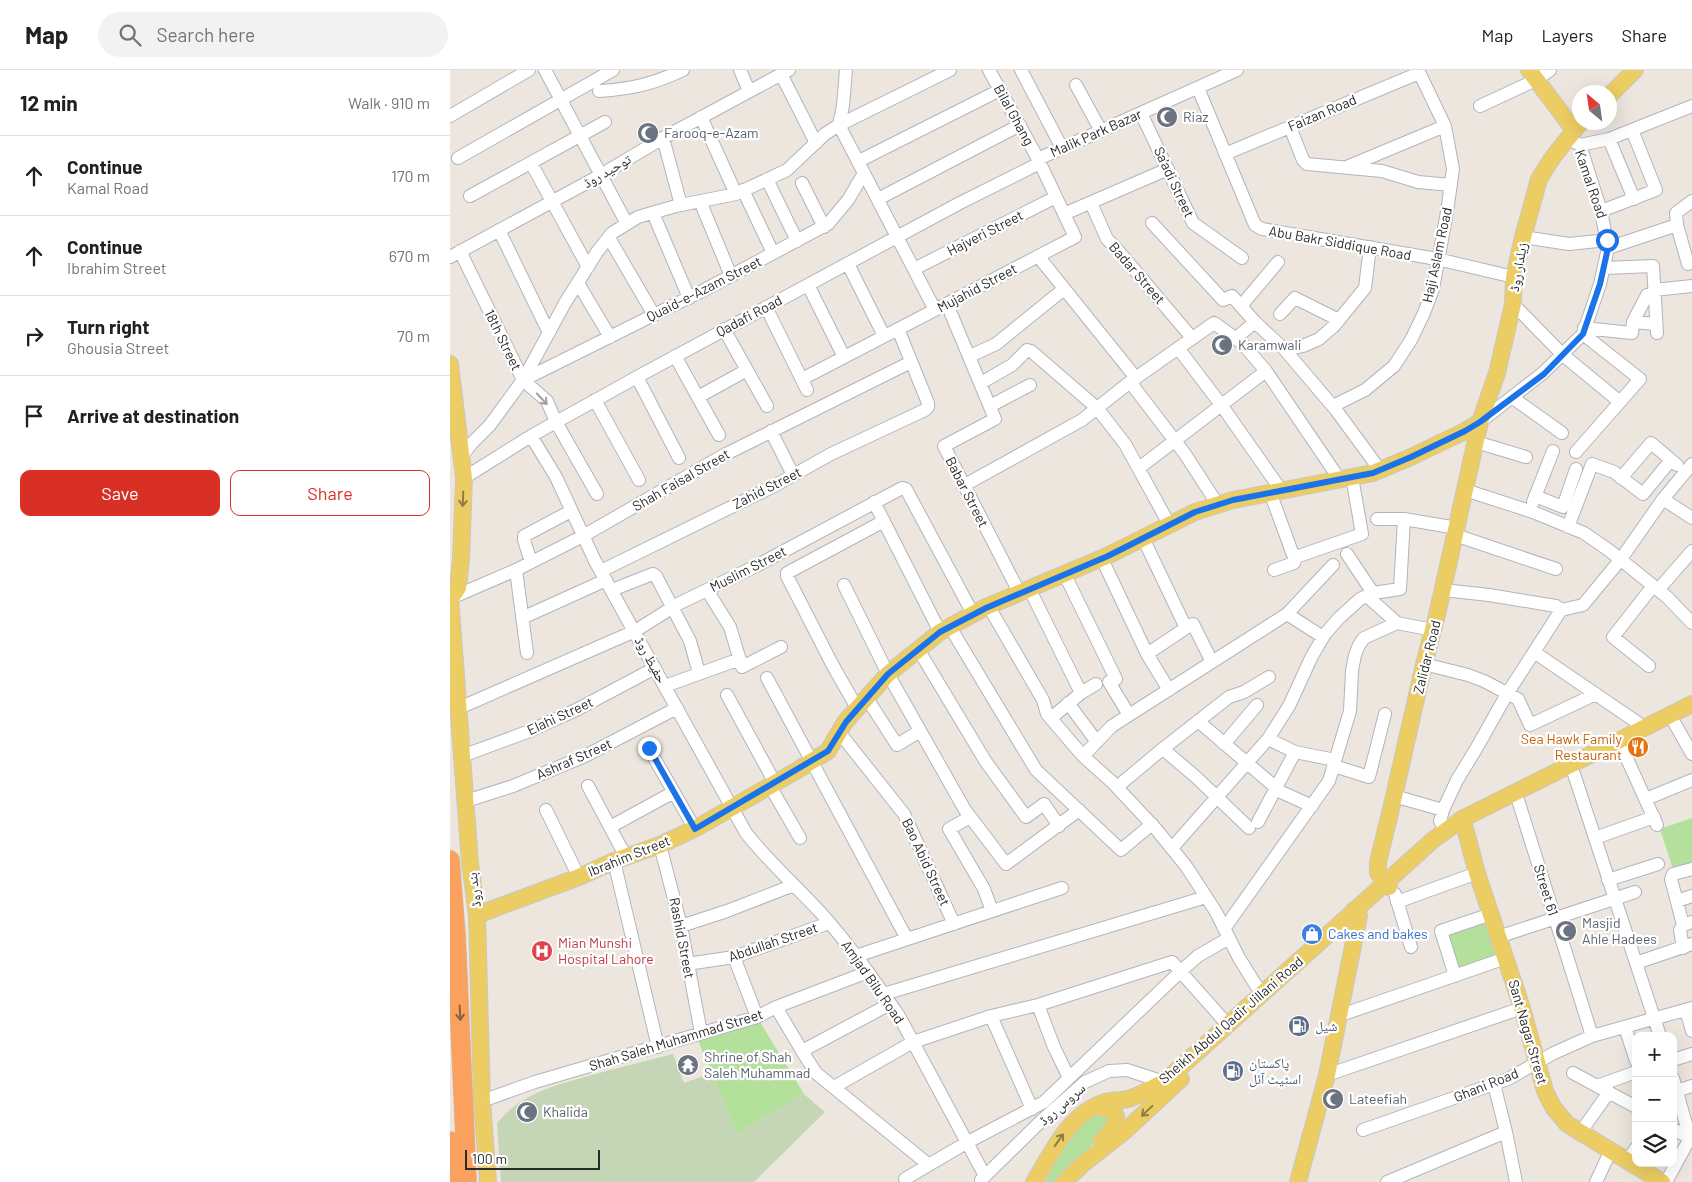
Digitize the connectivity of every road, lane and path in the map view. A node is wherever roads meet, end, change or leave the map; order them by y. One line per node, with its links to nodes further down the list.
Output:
1 (529, 70): 26 (street)
2 (545, 70): 22 (street)
3 (613, 70): 22 (street)
4 (683, 70): 20 (street)
5 (740, 70): 21 (street)
6 (846, 70): 29 (street)
7 (950, 70): 29 (street)
8 (989, 70): 19 (street, Bilal Ghang)
9 (1021, 70): 40 (street)
10 (1237, 70): 17 (street, Malik Park Bazar)
11 (1550, 70): 15 (street)
12 (1635, 70): 18 (main road)
13 (1418, 71): 31 (street, Haji Aslam Road); 32 (street, Faizan Road)
14 (785, 72): 21 (street, توحید روڈ); 39 (street)
15 (1532, 75): 23 (street); 35 (main road)
16 (1076, 85): 34 (street)
17 (1198, 88): 25 (street, Malik Park Bazar); 41 (street, Abu Bakr Siddique Road)
18 (1617, 88)
19 (1000, 90): 30 (street, Bilal Ghang); 45 (street)
20 (599, 91)
21 (749, 91): 27 (street, توحید روڈ)
22 (561, 100): 36 (street); 42 (street)
23 (1480, 106)
24 (1692, 106): 33 (street)
25 (1141, 113): 34 (street, Malik Park Bazar); 47 (street, Sa'adi Street)
26 (450, 116)
27 (701, 117): 37 (street, توحید روڈ); 52 (street)
28 (605, 122): 36 (street)
29 (839, 125): 39 (street); 45 (street)
30 (1020, 125): 43 (street, Bilal Ghang); 55 (street)
31 (1445, 126): 46 (street); 51 (street, Haji Aslam Road)
32 (1290, 127): 41 (street, Faizan Road); 46 (street)
33 (1632, 130): 38 (street); 56 (street)
34 (1101, 131): 40 (street, Malik Park Bazar)
35 (1576, 134): 38 (street); 62 (street, Kamal Road); 71 (main road, زیلدار روڈ)
36 (580, 136): 44 (street); 48 (street)
37 (663, 138): 48 (street, توحید روڈ); 61 (street)
38 (1609, 139): 56 (street)
39 (816, 143): 49 (street)
40 (1062, 148): 43 (street, Malik Park Bazar)
41 (1226, 154): 76 (street, Abu Bakr Siddique Road)
42 (458, 158)
43 (1039, 161): 54 (street, Mujahid Street); 70 (street, Qadafi Road)
44 (531, 163): 53 (street); 57 (street)
45 (862, 167): 55 (street); 68 (street, Quaid-e-Azam Street)
46 (1346, 167): 51 (street)
47 (1168, 169): 60 (street); 80 (street, Sa'adi Street)
48 (601, 175): 57 (street, توحید روڈ); 66 (street)
49 (767, 179): 52 (street); 73 (street)
50 (802, 184): 68 (street)
51 (1451, 185): 81 (street, Haji Aslam Road)
52 (739, 192): 58 (street); 77 (street)
53 (470, 196)
54 (1056, 197): 64 (street, Mujahid Street); 87 (street, Hajveri Street)
55 (878, 199): 70 (street)
56 (1634, 199): 62 (street)
57 (553, 201): 69 (street, توحید روڈ); 85 (street)
58 (700, 201): 61 (street); 88 (street)
59 (1692, 201): 67 (street)
60 (1091, 203): 64 (street); 112 (street, Badar Street)
61 (681, 205): 63 (street)
62 (1601, 211): 74 (street, Kamal Road)
63 (653, 213): 66 (street); 95 (street)
64 (1064, 214): 79 (street, Mujahid Street)
65 (1152, 223): 98 (street)
66 (627, 224): 72 (street)
67 (1677, 225): 74 (street); 75 (street)
68 (824, 226): 73 (street, Quaid-e-Azam Street)
69 (499, 230): 78 (street, توحید روڈ); 109 (street)
70 (898, 237): 83 (street, Qadafi Road); 87 (street)
71 (1523, 237): 74 (street); 89 (main road, زیلدار روڈ)
72 (608, 238): 85 (street); 102 (street)
73 (797, 241): 77 (street, Quaid-e-Azam Street)
74 (1607, 244): 86 (street, Kamal Road)
75 (1688, 246): 84 (street)
76 (1370, 247): 81 (street, Abu Bakr Siddique Road); 103 (street)
77 (774, 253): 88 (street, Quaid-e-Azam Street)
78 (455, 254): 125 (street, 18th Street)
79 (1038, 256): 93 (street); 96 (street, Mujahid Street)
80 (1242, 258)
81 (1437, 259): 89 (street, Abu Bakr Siddique Road); 136 (street, Haji Aslam Road)
82 (1278, 262): 98 (street)
83 (848, 264): 91 (street, Qadafi Road); 110 (street)
84 (1688, 264)
85 (588, 267): 90 (street)
86 (1604, 268): 94 (street); 108 (street, Kamal Road)
87 (914, 269): 100 (street)
88 (732, 276): 95 (street, Quaid-e-Azam Street)
89 (1514, 277): 97 (main road, زیلدار روڈ)
90 (578, 283): 109 (street); 111 (street)
91 (808, 285): 99 (street, Qadafi Road); 119 (street)
92 (1692, 286): 94 (street)
93 (1064, 289): 118 (street); 126 (street)
94 (1654, 292): 105 (street); 105 (street)
95 (689, 298): 102 (street, Quaid-e-Azam Street)
96 (947, 304): 100 (street, Mujahid Street); 118 (street)
97 (1513, 304): 116 (street); 139 (main road, زیلدار روڈ)
98 (1241, 306): 104 (street)
99 (766, 307): 106 (street, Qadafi Road); 119 (street, Mujahid Street)
100 (935, 310): 107 (street, Mujahid Street)
101 (1280, 314): 103 (street)
102 (654, 315): 111 (street, Quaid-e-Azam Street)
103 (1339, 320): 115 (street)
104 (1255, 322): 113 (street); 115 (street)
105 (1633, 322): 108 (street)
106 (724, 329): 117 (street, Qadafi Road); 122 (street)
107 (898, 329): 110 (street, Mujahid Street); 120 (street)
108 (1584, 331): 116 (street, Kamal Road); 132 (street)
109 (549, 333): 125 (street)
110 (884, 336): 119 (street, Mujahid Street)
111 (610, 337): 125 (street, Quaid-e-Azam Street)
112 (1192, 338): 113 (street); 114 (street)
113 (1236, 338): 123 (street)
114 (1178, 348): 126 (street); 135 (street)
115 (1285, 350): 136 (street)
116 (1562, 355): 130 (street, Kamal Road); 132 (street)
117 (675, 356): 124 (street, Qadafi Road); 129 (street)
118 (970, 356): 127 (street)
119 (844, 357)
120 (911, 362): 140 (street, Shah Faisal Street); 156 (street, Zahid Street)
121 (450, 364): 148 (main road, بند روڈ)
122 (747, 370): 129 (street); 133 (street)
123 (1266, 371): 135 (street); 158 (street)
124 (637, 377): 131 (street, Qadafi Road); 150 (street)
125 (523, 380): 138 (street, 18th Street, one-way to 138); 148 (street)
126 (1133, 380): 137 (street); 144 (street)
127 (980, 383): 134 (street); 137 (street)
128 (1030, 385): 134 (street)
129 (698, 397): 142 (street)
130 (1513, 398): 139 (street, Kamal Road); 141 (street)
131 (595, 400): 138 (street, Qadafi Road); 160 (street)
132 (1620, 402): 147 (street)
133 (767, 406)
134 (990, 406): 161 (street, Babar Street)
135 (1222, 406): 144 (street); 163 (street)
136 (1333, 406): 155 (street)
137 (1097, 408): 152 (street); 161 (street)
138 (556, 422): 143 (street, Qadafi Road); 164 (street, 18th Street)
139 (1480, 422): 145 (main road, Zalidar Road); 155 (main road, Ibrahim Street)
140 (770, 431): 156 (street); 178 (street, Shah Faisal Street)
141 (1562, 432)
142 (719, 435)
143 (531, 436): 157 (street, Qadafi Road); 169 (street, حفیظ روڈ)
144 (1175, 441): 152 (street); 168 (street)
145 (1476, 442): 149 (street); 162 (main road, Zalidar Road)
146 (1553, 451): 165 (street)
147 (1576, 452)
148 (460, 457): 157 (main road, بند روڈ)
149 (1526, 457)
150 (679, 458)
151 (1671, 460): 153 (street); 159 (street); 159 (street)
152 (1138, 468): 175 (street)
153 (1689, 468): 166 (street)
154 (1576, 469): 165 (street)
155 (1380, 470): 158 (main road, Ibrahim Street)
156 (793, 476): 191 (street, Zahid Street)
157 (464, 478): 198 (main road, بند روڈ, one-way to 198)
158 (1346, 478): 163 (main road, Ibrahim Street); 182 (street)
159 (1621, 478): 176 (street)
160 (638, 480)
161 (963, 486): 196 (street, Babar Street)
162 (1465, 490): 170 (street); 177 (main road, Zalidar Road)
163 (1276, 491): 168 (main road, Ibrahim Street); 182 (street)
164 (597, 494)
165 (1535, 496): 170 (street)
166 (1663, 499): 172 (street); 184 (street)
167 (874, 502): 174 (street); 194 (street, Muslim Street); 202 (street, Muslim Street)
168 (1218, 505): 175 (main road, Ibrahim Street)
169 (571, 511): 178 (street, حفیظ روڈ); 185 (street)
170 (1529, 511): 176 (street)
171 (1377, 518): 173 (street)
172 (1692, 518)
173 (1404, 519): 177 (street); 197 (street)
174 (884, 521): 208 (street); 234 (street)
175 (1169, 524): 179 (main road, Ibrahim Street)
176 (1568, 527): 184 (street)
177 (1456, 531): 187 (street); 195 (main road, Zalidar Road)
178 (583, 536): 185 (street, Shah Faisal Street); 191 (street, حفیظ روڈ)
179 (1143, 538): 183 (main road, Ibrahim Street); 207 (street)
180 (1692, 551): 193 (street)
181 (1347, 554): 197 (street)
182 (1296, 557): 189 (street)
183 (1102, 558): 190 (main road, Ibrahim Street); 217 (street)
184 (1620, 559): 193 (street); 201 (street)
185 (531, 562): 188 (street, Shah Faisal Street)
186 (1333, 565): 203 (street)
187 (1556, 569)
188 (516, 570): 198 (street, Shah Faisal Street); 204 (street)
189 (1274, 570)
190 (1065, 575): 196 (main road, Ibrahim Street); 241 (street)
191 (606, 580): 200 (street); 204 (street, Zahid Street); 210 (street, حفیظ روڈ)
192 (844, 586): 224 (street)
193 (1656, 588): 206 (street); 221 (street)
194 (708, 590): 200 (street, Muslim Street); 218 (street)
195 (1443, 590): 201 (street); 209 (main road, Zalidar Road)
196 (1025, 592): 199 (main road, Ibrahim Street); 230 (street, Babar Street)
197 (1370, 594): 205 (street); 212 (street)
198 (451, 597): 211 (main road, بند روڈ)
199 (989, 606): 202 (main road, Ibrahim Street); 243 (street)
200 (673, 607): 210 (street, Muslim Street); 223 (street)
201 (1561, 610): 215 (street)
202 (973, 614): 208 (main road, Ibrahim Street)
203 (1287, 614): 212 (street); 219 (street)
204 (522, 618): 216 (street)
205 (1397, 623): 209 (street); 261 (street)
206 (1692, 623)
207 (1186, 628): 217 (street); 219 (street)
208 (945, 629): 214 (main road, Ibrahim Street); 277 (street)
209 (1433, 630): 220 (main road, Zalidar Road)
210 (635, 631): 222 (street, حفیظ روڈ); 238 (street, Muslim Street)
211 (452, 635): 238 (main road, بند روڈ)
212 (1323, 637): 249 (street)
213 (781, 647): 218 (street)
214 (918, 649): 224 (main road, Ibrahim Street); 281 (street)
215 (1534, 652): 231 (street); 232 (street)
216 (527, 653)
217 (1147, 654): 229 (street)
218 (740, 659): 223 (street)
219 (1212, 662): 229 (street)
220 (1424, 664): 231 (street); 269 (main road, Zalidar Road)
221 (1649, 666)
222 (655, 668): 228 (street, حفیظ روڈ); 257 (street, Elahi Street)
223 (700, 673): 228 (street)
224 (888, 674): 234 (main road, Ibrahim Street); 247 (street)
225 (1269, 677): 244 (street)
226 (767, 678): 259 (street)
227 (1096, 684): 230 (street)
228 (665, 686): 239 (street, حفیظ روڈ)
229 (1169, 690): 241 (street)
230 (1080, 693): 235 (street)
231 (1507, 694): 232 (street); 278 (street)
232 (1596, 694): 246 (street)
233 (727, 695): 264 (street)
234 (861, 703): 247 (street); 248 (main road, Ibrahim Street)
235 (1068, 703): 243 (street); 250 (street)
236 (1692, 704): 246 (main road, Sheikh Abdul Qadir Jillani Road)
237 (1257, 705): 251 (street)
238 (458, 708): 257 (main road, بند روڈ)
239 (677, 708): 273 (street, Ashraf Street); 275 (street, حفیظ روڈ)
240 (1385, 714): 261 (street)
241 (1129, 715): 250 (street)
242 (1692, 716): 245 (main road, Sheikh Abdul Qadir Jillani Road)
243 (1051, 718): 258 (street)
244 (1198, 721): 251 (street); 253 (street)
245 (1675, 724): 254 (main road, Sheikh Abdul Qadir Jillani Road); 256 (street)
246 (1642, 729): 285 (main road, Sheikh Abdul Qadir Jillani Road)
247 (920, 731): 279 (street)
248 (839, 732): 259 (main road, Ibrahim Street); 312 (street, Bao Abid Street)
249 (1268, 739): 255 (street); 260 (street)
250 (1097, 742): 258 (street)
251 (1224, 744): 260 (street)
252 (649, 748): 268 (street)
253 (1162, 749): 266 (street); 270 (street)
254 (1623, 750): 262 (main road, Sheikh Abdul Qadir Jillani Road); 271 (street)
255 (1295, 752): 261 (street); 267 (street)
256 (1692, 755)
257 (462, 756): 273 (main road, بند روڈ)
258 (1083, 756): 266 (street)
259 (812, 761): 264 (main road, Ibrahim Street); 317 (street)
260 (1247, 763): 267 (street); 270 (street)
261 (1334, 763): 274 (street)
262 (1574, 774): 272 (main road, Sheikh Abdul Qadir Jillani Road); 287 (street)
263 (1692, 780): 271 (street)
264 (772, 785): 275 (main road, Ibrahim Street); 286 (street)
265 (588, 786): 282 (street)
266 (1117, 787): 280 (street)
267 (1277, 789): 270 (street); 274 (street)
268 (674, 792): 282 (street); 284 (street)
269 (1394, 796): 278 (street); 298 (main road, Zalidar Road)
270 (1216, 797): 289 (street)
271 (1646, 799): 287 (street)
272 (1518, 800): 283 (main road, Sheikh Abdul Qadir Jillani Road); 310 (street, Street 61)
273 (466, 801): 309 (main road, بند روڈ)
274 (1312, 806): 315 (street)
275 (732, 808): 284 (main road, Ibrahim Street); 297 (street, Amjad Bilu Road)
276 (546, 810): 295 (street)
277 (1080, 810): 280 (street); 281 (street)
278 (1443, 810): 285 (street)
279 (970, 817): 281 (street); 306 (street)
280 (1152, 824): 289 (street)
281 (1058, 826)
282 (610, 827): 290 (street)
283 (1465, 828): 294 (main road, Sant Nagar Street); 298 (main road, Sheikh Abdul Qadir Jillani Road)
284 (695, 829): 288 (main road, Ibrahim Street)
285 (1445, 830): 298 (main road, Sheikh Abdul Qadir Jillani Road)
286 (800, 838)
287 (1595, 838): 296 (street)
288 (660, 845): 290 (main road, Ibrahim Street); 314 (street, Rashid Street)
289 (1172, 848): 302 (street)
290 (620, 859): 295 (main road, Ibrahim Street); 345 (street)
291 (450, 860): 384 (highway, one-way to 384)
292 (1658, 864): 296 (street)
293 (1692, 868): 304 (street)
294 (1477, 873): 305 (street); 308 (main road, Sant Nagar Street)
295 (579, 877): 309 (main road, Ibrahim Street)
296 (1608, 880): 303 (street)
297 (794, 885): 311 (street, Amjad Bilu Road); 314 (street)
298 (1389, 885): 305 (street); 307 (main road, Sheikh Abdul Qadir Jillani Road)
299 (1062, 888): 306 (street)
300 (1635, 892): 303 (street)
301 (1692, 896): 304 (street)
302 (1206, 897): 315 (street); 329 (street)
303 (1615, 899): 310 (street); 323 (street)
304 (1677, 901): 313 (street)
305 (1397, 902): 319 (street)
306 (992, 911): 312 (street)
307 (1356, 913): 328 (main road, Sheikh Abdul Qadir Jillani Road); 335 (main road); 378 (main road, Sheikh Abdul Qadir Jillani Road, one-way to 378)
308 (1491, 914): 316 (main road, Sant Nagar Street); 327 (street)
309 (476, 915): 363 (main road, بند روڈ)
310 (1554, 919): 316 (street); 343 (street, Street 61)
311 (829, 923): 320 (street, Amjad Bilu Road); 321 (street, Abdullah Street)
312 (954, 924): 317 (street)
313 (1687, 924): 318 (street)
314 (681, 926): 324 (street, Rashid Street)
315 (1227, 933): 325 (street); 328 (street)
316 (1498, 937): 322 (main road, Sant Nagar Street)
317 (908, 939): 320 (street)
318 (1687, 946): 323 (street)
319 (1410, 947)
320 (856, 956): 326 (street, Amjad Bilu Road)
321 (734, 957): 324 (street, Abdullah Street); 336 (street)
322 (1506, 958): 327 (street); 332 (main road, Sant Nagar Street)
323 (1636, 963): 337 (street)
324 (687, 964): 342 (street, Rashid Street)
325 (1181, 971): 330 (street); 338 (street); 354 (street)
326 (868, 972): 329 (street, Amjad Bilu Road); 331 (street, Shah Saleh Muhammad Street)
327 (1455, 976): 335 (street)
328 (1262, 995): 338 (main road, Sheikh Abdul Qadir Jillani Road)
329 (887, 999): 344 (street, Amjad Bilu Road); 347 (street)
330 (1038, 1005): 334 (street); 354 (street)
331 (776, 1008): 336 (street, Shah Saleh Muhammad Street); 347 (street)
332 (1522, 1008): 350 (main road, Sant Nagar Street); 353 (street)
333 (1689, 1009): 337 (street, Ghani Road); 340 (street)
334 (991, 1016): 344 (street); 366 (street)
335 (1338, 1016): 353 (main road)
336 (757, 1017): 342 (street, Shah Saleh Muhammad Street)
337 (1654, 1019): 339 (street, Ghani Road); 341 (street)
338 (1228, 1025): 355 (main road, Sheikh Abdul Qadir Jillani Road)
339 (1624, 1027): 343 (street, Ghani Road); 346 (street)
340 (1692, 1031)
341 (1659, 1032)
342 (701, 1033): 345 (street, Shah Saleh Muhammad Street)
343 (1592, 1036): 350 (street, Ghani Road)
344 (913, 1042): 359 (street); 374 (street, Amjad Bilu Road)
345 (658, 1047): 363 (street, Shah Saleh Muhammad Street)
346 (1632, 1050)
347 (802, 1051): 359 (street)
348 (1692, 1054): 349 (street)
349 (1677, 1059)
350 (1538, 1062): 356 (street, Ghani Road); 371 (main road, Sant Nagar Street)
351 (1573, 1073): 357 (street)
352 (1632, 1073): 357 (street)
353 (1326, 1075): 388 (main road)
354 (1069, 1078): 366 (street)
355 (1164, 1082): 365 (main road, Sheikh Abdul Qadir Jillani Road); 381 (street, سروس روڈ)
356 (1494, 1084): 368 (street, Ghani Road); 370 (street)
357 (1597, 1086): 361 (street)
358 (1692, 1086): 360 (street)
359 (834, 1087): 379 (street)
360 (1677, 1087)
361 (1609, 1092): 364 (street); 371 (street)
362 (1677, 1093): 367 (street)
363 (482, 1101): 385 (main road, بند روڈ)
364 (1632, 1106)
365 (1095, 1107): 378 (main road); 386 (main road, Sheikh Abdul Qadir Jillani Road, one-way to 365)
366 (1032, 1109): 374 (street)
367 (1689, 1119): 372 (street)
368 (1363, 1130)
369 (1677, 1131): 372 (street)
370 (1506, 1132): 382 (street); 389 (street)
371 (1580, 1133): 375 (main road, Sant Nagar Street)
372 (1691, 1139): 393 (street)
373 (450, 1142): 383 (highway)
374 (966, 1143): 379 (street); 381 (street, Amjad Bilu Road)
375 (1610, 1152): 377 (main road, Sant Nagar Street); 391 (street)
376 (1632, 1154): 377 (street)
377 (1627, 1162): 392 (main road, Sant Nagar Street)
378 (1083, 1164): 387 (main road, Sheikh Abdul Qadir Jillani Road)
379 (929, 1165): 380 (street)
380 (905, 1179)
381 (982, 1179)
382 (1515, 1179): 390 (street)
383 (451, 1182)
384 (467, 1182)
385 (488, 1182)
386 (1034, 1182)
387 (1064, 1182)
388 (1298, 1182)
389 (1387, 1182)
390 (1502, 1182)
391 (1596, 1182)
392 (1662, 1182)
393 (1666, 1182)

